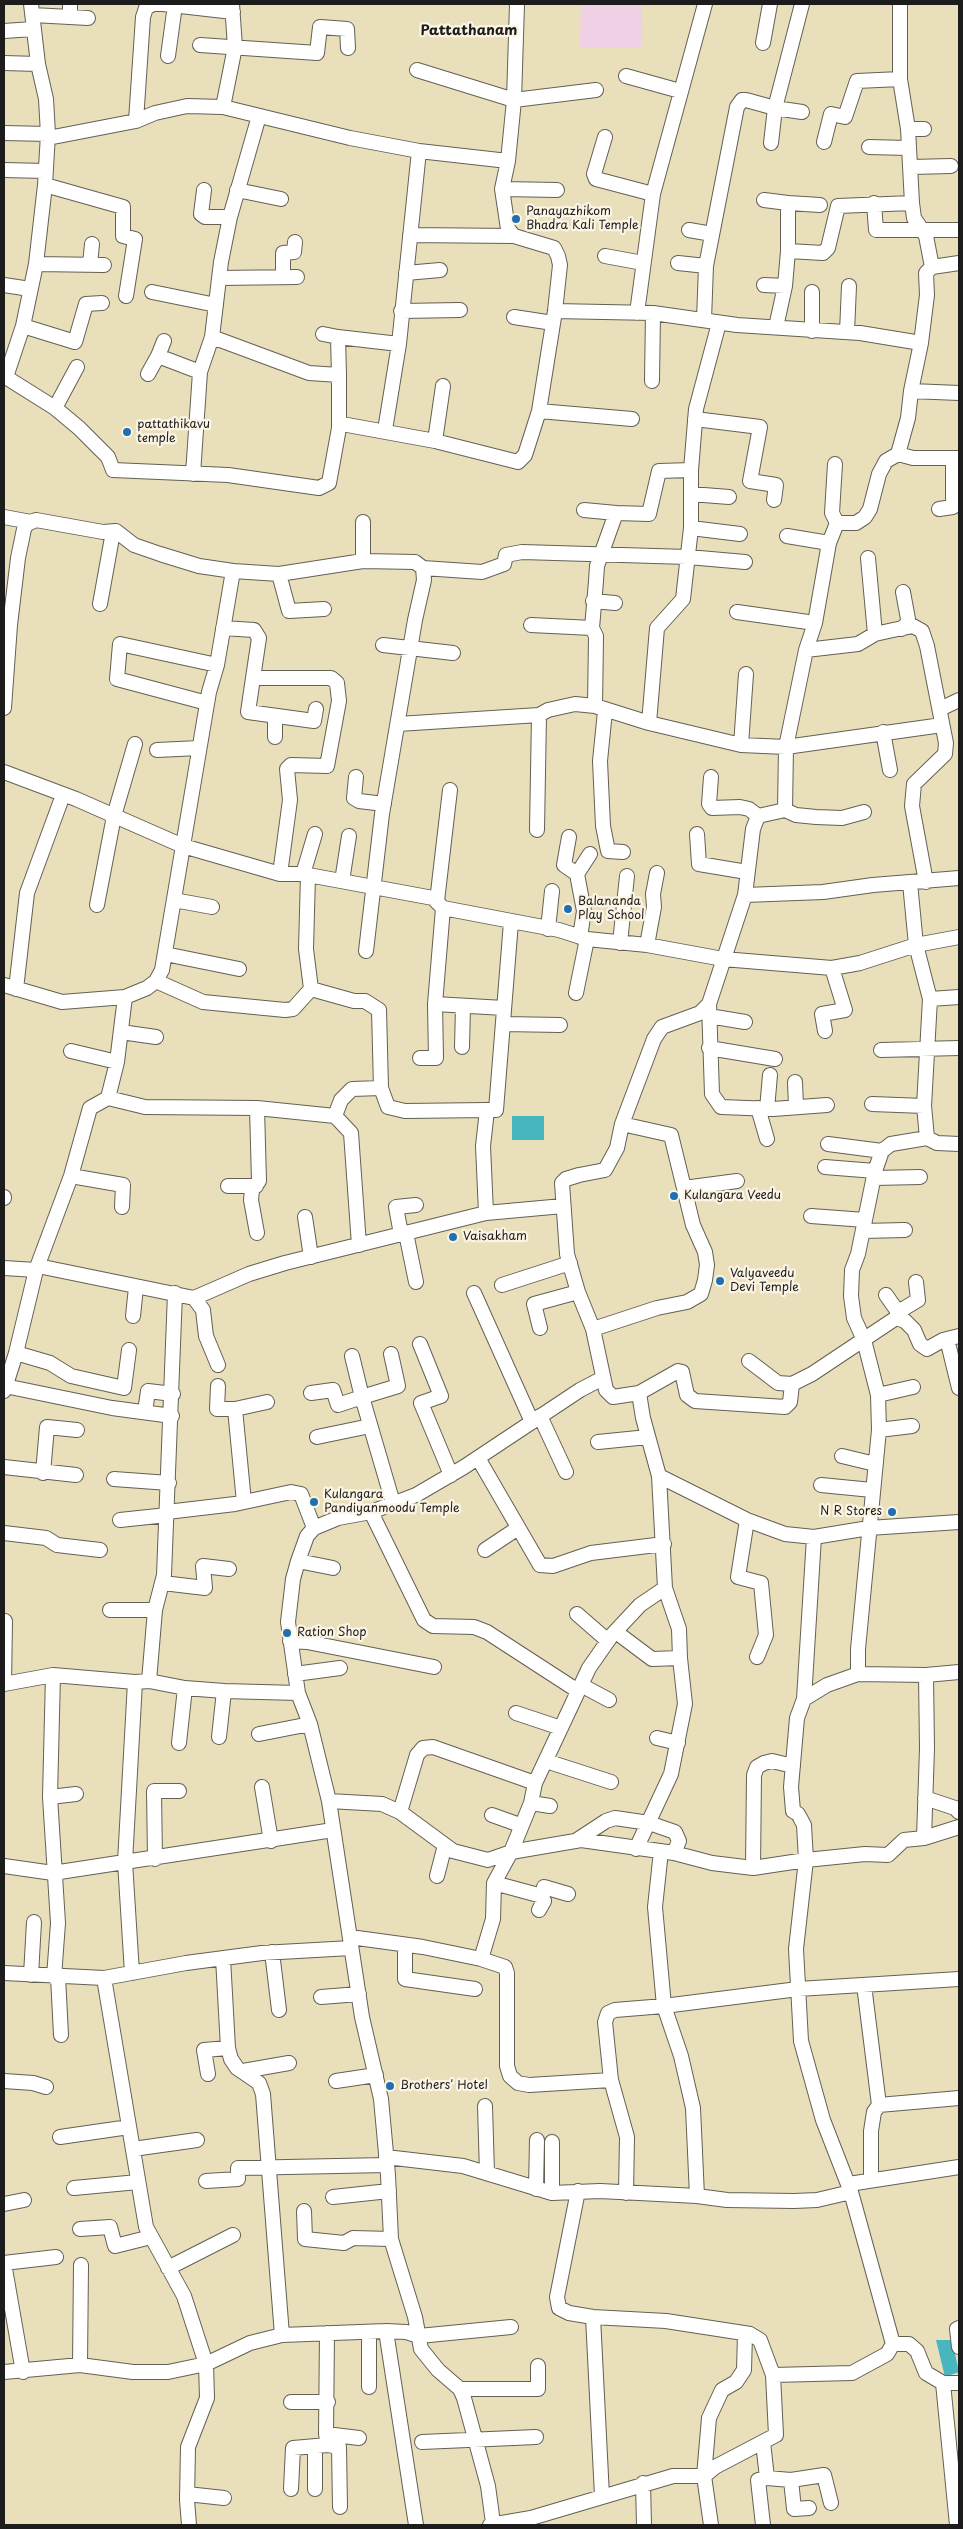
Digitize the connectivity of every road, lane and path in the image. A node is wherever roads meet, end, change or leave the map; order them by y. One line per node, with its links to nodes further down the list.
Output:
1 (511, 4): 2 (street)
2 (517, 4): 25 (street)
3 (705, 4): 24 (street)
4 (770, 4): 13 (street)
5 (802, 4): 27 (street)
6 (900, 4): 22 (street)
7 (175, 5): 8 (street); 17 (street); 30 (street)
8 (233, 8): 15 (street)
9 (70, 10): 10 (street); 11 (street)
10 (32, 16): 12 (street); 19 (street)
11 (88, 18)
12 (4, 31)
13 (763, 43)
14 (200, 45): 15 (street)
15 (235, 47): 16 (street); 26 (street)
16 (348, 48)
17 (168, 56)
18 (4, 63): 19 (street)
19 (38, 64): 34 (street)
20 (417, 70): 25 (street)
21 (626, 76): 24 (street)
22 (900, 79): 31 (street); 36 (street)
23 (596, 90): 25 (street)
24 (680, 91): 50 (street)
25 (514, 100): 41 (street)
26 (223, 107): 29 (street); 30 (street)
27 (775, 108): 28 (street); 37 (street); 61 (street)
28 (802, 112)
29 (259, 116): 40 (street); 47 (street)
30 (136, 121): 34 (street)
31 (908, 129): 32 (street); 39 (street)
32 (924, 129)
33 (4, 133): 34 (street)
34 (48, 136): 45 (street)
35 (605, 136): 50 (street)
36 (824, 142)
37 (771, 143)
38 (869, 148): 39 (street)
39 (908, 148): 43 (street)
40 (419, 151): 41 (street); 62 (street)
41 (508, 161): 48 (street)
42 (951, 166): 43 (street)
43 (911, 167): 55 (street)
44 (4, 170): 45 (street)
45 (45, 178): 71 (street); 86 (street)
46 (204, 190): 57 (street)
47 (237, 190): 51 (street); 57 (street)
48 (502, 190): 49 (street); 63 (street)
49 (557, 190)
50 (653, 194): 68 (street)
51 (281, 199)
52 (764, 200): 53 (street)
53 (788, 203): 56 (street); 66 (street)
54 (874, 203): 55 (street); 60 (street); 66 (street)
55 (912, 203): 60 (street)
56 (820, 205)
57 (230, 217): 78 (street)
58 (689, 230): 61 (street)
59 (959, 230): 60 (street)
60 (924, 231): 75 (street)
61 (712, 234): 74 (street)
62 (410, 235): 63 (street); 77 (street)
63 (514, 236): 94 (street)
64 (295, 242): 78 (street)
65 (92, 244): 72 (street)
66 (788, 251): 81 (street)
67 (605, 256): 68 (street)
68 (643, 262): 91 (street)
69 (678, 263): 74 (street)
70 (959, 263): 75 (street)
71 (36, 264): 72 (street); 83 (street)
72 (90, 264): 73 (street)
73 (104, 265)
74 (706, 266): 95 (street)
75 (932, 266): 105 (street)
76 (440, 270): 77 (street)
77 (406, 273): 90 (street)
78 (219, 278): 88 (street)
79 (4, 285): 83 (street)
80 (764, 285): 81 (street)
81 (785, 286): 98 (street)
82 (849, 286): 100 (street)
83 (30, 289): 97 (street)
84 (152, 292): 88 (street)
85 (812, 292): 99 (street)
86 (126, 296)
87 (102, 303): 97 (street)
88 (216, 305): 102 (street)
89 (460, 310): 90 (street)
90 (401, 311): 106 (street)
91 (637, 313): 92 (street); 94 (street)
92 (653, 313): 95 (street); 113 (street)
93 (514, 317): 94 (street)
94 (554, 317): 118 (street)
95 (704, 320): 96 (street)
96 (719, 323): 98 (street); 120 (street)
97 (23, 326): 112 (street)
98 (776, 327): 99 (street)
99 (812, 330): 100 (street)
100 (847, 332): 105 (street)
101 (323, 334): 103 (street)
102 (212, 337): 109 (street); 111 (street)
103 (338, 337): 106 (street); 111 (street)
104 (164, 341): 107 (street)
105 (922, 343): 115 (street)
106 (399, 344): 122 (street)
107 (158, 356): 109 (street); 110 (street)
108 (78, 367): 117 (street)
109 (200, 372): 128 (street)
110 (148, 374)
111 (339, 375): 121 (street)
112 (5, 376): 117 (street)
113 (652, 380)
114 (443, 386): 123 (street)
115 (911, 391): 116 (street); 124 (street)
116 (959, 393)
117 (55, 408): 128 (street)
118 (539, 411): 119 (street); 123 (street)
119 (632, 419)
120 (695, 419): 127 (street); 131 (street)
121 (339, 428): 122 (street); 128 (street)
122 (385, 430): 123 (street)
123 (435, 441)
124 (898, 454): 125 (street); 138 (street)
125 (956, 458): 132 (street)
126 (836, 464): 138 (street)
127 (691, 470): 129 (street); 134 (street)
128 (193, 474)
129 (691, 494): 130 (street); 139 (street)
130 (729, 498)
131 (774, 500)
132 (939, 509)
133 (584, 510): 134 (street)
134 (616, 513): 144 (street)
135 (4, 517): 136 (street)
136 (31, 522): 140 (street); 152 (street)
137 (363, 522): 147 (street)
138 (837, 523): 143 (street)
139 (691, 528): 141 (street); 145 (street)
140 (112, 532): 150 (street); 155 (street)
141 (740, 534)
142 (787, 536): 143 (street)
143 (829, 543): 159 (street)
144 (601, 554): 145 (street); 149 (street); 154 (street)
145 (688, 557): 148 (street); 180 (street)
146 (868, 558): 164 (street)
147 (363, 561): 149 (street); 151 (street)
148 (745, 562)
149 (423, 568): 166 (street)
150 (234, 570): 151 (street); 161 (street)
151 (279, 574): 157 (street)
152 (9, 583): 174 (street)
153 (903, 592): 163 (street)
154 (594, 601): 156 (street); 162 (street)
155 (100, 604)
156 (615, 604)
157 (324, 608)
158 (737, 612): 159 (street)
159 (815, 623): 167 (street)
160 (531, 625): 162 (street)
161 (223, 628): 169 (street); 171 (street)
162 (592, 628): 175 (street)
163 (900, 629): 164 (street); 177 (street)
164 (875, 634): 167 (street)
165 (383, 645): 166 (street)
166 (410, 648): 168 (street); 181 (street)
167 (806, 650): 187 (street)
168 (453, 653)
169 (216, 665): 173 (street); 173 (street)
170 (746, 674): 186 (street)
171 (253, 678): 179 (street); 211 (street)
172 (959, 700): 177 (street)
173 (207, 703): 188 (street)
174 (4, 708)
175 (600, 708): 178 (street); 180 (street); 207 (street)
176 (316, 709): 179 (street)
177 (940, 709): 182 (street)
178 (539, 715): 181 (street); 201 (street)
179 (275, 716): 184 (street)
180 (649, 723): 186 (street)
181 (398, 724): 196 (street)
182 (942, 725): 183 (street); 217 (street)
183 (884, 732): 187 (street); 190 (street)
184 (275, 737)
185 (135, 744): 199 (street)
186 (741, 746): 187 (street)
187 (786, 747): 197 (street)
188 (199, 748): 189 (street); 206 (street)
189 (156, 750)
190 (890, 770)
191 (4, 772): 195 (street)
192 (356, 777): 196 (street)
193 (710, 777): 200 (street)
194 (450, 790): 223 (street)
195 (63, 795): 199 (street); 239 (street)
196 (384, 804): 219 (street)
197 (785, 810): 198 (street); 200 (street)
198 (864, 812)
199 (114, 816): 206 (street); 224 (street)
200 (758, 816): 209 (street)
201 (537, 830)
202 (315, 834): 212 (street)
203 (697, 834): 209 (street)
204 (349, 836): 216 (street)
205 (569, 836): 213 (street)
206 (183, 846): 211 (street); 222 (street)
207 (623, 852)
208 (590, 854): 213 (street)
209 (747, 872): 221 (street)
210 (657, 873): 231 (street)
211 (280, 874): 212 (street)
212 (306, 874): 216 (street); 240 (street)
213 (576, 874): 229 (street)
214 (627, 876): 230 (street)
215 (959, 878): 217 (street)
216 (342, 881): 219 (street)
217 (926, 882): 218 (street)
218 (910, 883): 221 (street); 232 (street)
219 (374, 888): 223 (street); 233 (street)
220 (552, 891): 227 (street)
221 (745, 895): 235 (street)
222 (174, 900): 225 (street); 234 (street)
223 (440, 904): 226 (street); 245 (street)
224 (97, 905)
225 (212, 907)
226 (511, 922): 227 (street); 247 (street)
227 (548, 929): 229 (street)
228 (959, 937): 232 (street)
229 (584, 938): 230 (street); 241 (street)
230 (620, 943): 231 (street)
231 (647, 945): 235 (street)
232 (916, 945): 236 (street); 244 (street)
233 (366, 951)
234 (165, 954): 237 (street); 238 (street)
235 (723, 958): 236 (street); 248 (street)
236 (832, 968): 252 (street)
237 (239, 969)
238 (156, 981): 240 (street); 243 (street)
239 (10, 987): 243 (street)
240 (311, 989): 266 (street)
241 (576, 993)
242 (959, 996): 244 (street)
243 (125, 997): 253 (street)
244 (930, 999): 257 (street)
245 (435, 1004): 246 (street); 261 (street)
246 (463, 1006): 247 (street); 255 (street)
247 (504, 1008): 250 (street)
248 (709, 1010): 249 (street); 256 (street); 276 (street)
249 (745, 1022)
250 (502, 1024): 251 (street); 274 (street)
251 (560, 1025)
252 (825, 1031)
253 (121, 1032): 254 (street); 263 (street)
254 (156, 1037)
255 (462, 1047)
256 (709, 1048): 262 (street); 273 (street)
257 (928, 1048): 258 (street); 259 (street); 270 (street)
258 (959, 1048)
259 (881, 1050)
260 (71, 1051): 263 (street)
261 (420, 1058)
262 (775, 1059)
263 (116, 1062): 267 (street)
264 (770, 1075): 273 (street)
265 (795, 1082): 271 (street)
266 (381, 1088): 274 (street); 275 (street)
267 (108, 1098): 272 (street); 284 (street)
268 (872, 1104): 270 (street)
269 (827, 1105): 271 (street)
270 (924, 1106): 277 (street)
271 (796, 1107): 273 (street)
272 (257, 1108): 275 (street); 288 (street)
273 (763, 1108): 278 (street)
274 (487, 1110): 293 (street)
275 (335, 1116): 300 (street)
276 (622, 1124): 289 (street); 291 (street)
277 (927, 1138): 280 (street); 281 (street)
278 (767, 1139)
279 (828, 1144): 281 (street)
280 (959, 1144)
281 (882, 1151): 283 (street)
282 (825, 1167): 283 (street)
283 (875, 1174): 285 (street); 296 (street)
284 (71, 1176): 292 (street); 304 (street)
285 (920, 1177)
286 (737, 1181): 289 (street)
287 (228, 1186): 288 (street)
288 (256, 1186): 298 (street)
289 (684, 1188): 317 (street)
290 (416, 1205): 299 (street)
291 (563, 1206): 293 (street); 302 (street)
292 (122, 1207)
293 (486, 1213): 299 (street)
294 (811, 1216): 296 (street)
295 (305, 1218): 301 (street)
296 (864, 1226): 297 (street); 319 (street)
297 (905, 1230)
298 (257, 1233)
299 (403, 1234): 300 (street); 305 (street)
300 (359, 1244): 301 (street)
301 (312, 1257): 313 (street)
302 (570, 1263): 307 (street); 309 (street)
303 (4, 1268): 304 (street)
304 (37, 1268): 308 (street); 322 (street)
305 (416, 1282)
306 (916, 1282): 314 (street)
307 (502, 1285)
308 (136, 1287): 310 (street); 315 (street)
309 (578, 1292): 316 (street); 317 (street)
310 (175, 1293): 313 (street); 335 (street)
311 (474, 1293): 342 (street)
312 (886, 1295): 314 (street)
313 (194, 1298): 326 (street)
314 (897, 1315): 318 (street); 319 (street)
315 (133, 1316)
316 (540, 1328)
317 (593, 1329): 327 (street)
318 (953, 1338): 332 (street)
319 (864, 1340): 329 (street); 336 (street)
320 (420, 1344): 357 (street)
321 (129, 1350): 322 (street)
322 (16, 1353): 328 (street)
323 (391, 1354): 337 (street)
324 (352, 1356): 337 (street)
325 (749, 1361): 329 (street)
326 (218, 1366)
327 (603, 1378): 334 (street); 342 (street)
328 (5, 1381): 340 (street)
329 (792, 1384): 334 (street)
330 (218, 1386): 339 (street)
331 (913, 1387): 336 (street)
332 (959, 1388)
333 (311, 1392): 337 (street)
334 (639, 1393): 348 (street)
335 (173, 1394): 340 (street); 341 (street)
336 (878, 1395): 346 (street)
337 (362, 1397): 343 (street)
338 (267, 1402): 339 (street)
339 (235, 1408): 363 (street)
340 (145, 1412): 341 (street)
341 (172, 1416): 360 (street)
342 (536, 1419): 351 (street); 354 (street)
343 (370, 1426): 347 (street); 364 (street)
344 (912, 1426): 346 (street)
345 (77, 1430): 355 (street)
346 (879, 1430): 352 (street)
347 (317, 1437)
348 (648, 1437): 349 (street); 358 (street)
349 (598, 1442)
350 (842, 1456): 352 (street)
351 (478, 1458): 357 (street); 371 (street)
352 (875, 1464): 362 (street)
353 (4, 1467): 355 (street)
354 (566, 1472)
355 (44, 1473): 356 (street)
356 (76, 1475)
357 (451, 1476): 364 (street)
358 (659, 1476): 368 (street); 375 (street)
359 (114, 1479): 360 (street)
360 (169, 1483): 366 (street)
361 (821, 1485): 362 (street)
362 (872, 1490): 372 (street)
363 (244, 1502): 366 (street); 370 (street)
364 (393, 1503): 365 (street)
365 (371, 1512): 370 (street); 402 (street)
366 (167, 1514): 367 (street); 381 (street)
367 (120, 1520)
368 (747, 1520): 374 (street); 389 (street)
369 (959, 1522): 372 (street)
370 (314, 1528): 378 (street)
371 (518, 1528): 375 (street); 377 (street)
372 (869, 1528): 374 (street); 395 (street)
373 (4, 1533): 376 (street)
374 (814, 1537): 405 (street)
375 (664, 1544): 382 (street)
376 (100, 1550)
377 (485, 1550)
378 (298, 1560): 379 (street); 388 (street)
379 (333, 1568)
380 (229, 1569): 381 (street)
381 (163, 1583): 384 (street)
382 (665, 1588): 387 (street); 390 (street)
383 (110, 1610): 384 (street)
384 (155, 1610): 399 (street)
385 (576, 1614): 387 (street)
386 (4, 1620): 400 (street)
387 (612, 1636): 390 (street); 402 (street)
388 (290, 1641): 391 (street); 394 (street)
389 (758, 1657)
390 (680, 1658): 414 (street)
391 (434, 1667)
392 (340, 1668): 394 (street)
393 (959, 1672): 397 (street)
394 (295, 1674): 404 (street)
395 (858, 1674): 397 (street); 405 (street)
396 (53, 1675): 398 (street); 400 (street); 422 (street)
397 (926, 1675): 423 (street)
398 (134, 1682): 399 (street); 443 (street)
399 (149, 1682): 401 (street)
400 (4, 1684)
401 (185, 1688): 403 (street); 413 (street)
402 (580, 1688): 406 (street); 409 (street)
403 (224, 1691): 404 (street); 411 (street)
404 (298, 1693): 408 (street)
405 (804, 1699): 416 (street)
406 (610, 1700)
407 (516, 1713): 409 (street)
408 (310, 1724): 410 (street); 424 (street)
409 (561, 1728): 415 (street)
410 (259, 1734)
411 (219, 1737)
412 (657, 1738): 414 (street)
413 (179, 1742)
414 (678, 1743): 430 (street)
415 (546, 1761): 417 (street); 418 (street)
416 (793, 1766): 442 (street); 445 (street)
417 (610, 1782)
418 (535, 1783): 425 (street); 427 (street)
419 (262, 1788): 436 (street)
420 (179, 1791): 441 (street)
421 (76, 1794): 422 (street)
422 (50, 1797): 446 (street)
423 (926, 1798): 428 (street); 434 (street)
424 (329, 1801): 427 (street); 433 (street)
425 (531, 1803): 426 (street); 431 (street)
426 (550, 1806)
427 (400, 1812): 437 (street)
428 (959, 1812)
429 (492, 1815): 431 (street)
430 (649, 1823): 435 (street); 438 (street); 440 (street)
431 (520, 1825): 439 (street)
432 (959, 1827): 434 (street)
433 (334, 1830): 436 (street); 453 (street)
434 (924, 1838): 442 (street)
435 (577, 1840): 438 (street); 439 (street)
436 (271, 1842): 441 (street)
437 (445, 1845): 439 (street); 447 (street)
438 (636, 1849): 440 (street)
439 (511, 1852): 448 (street)
440 (668, 1852): 445 (street); 469 (street)
441 (155, 1859): 443 (street)
442 (806, 1860): 445 (street); 466 (street)
443 (126, 1862): 446 (street); 459 (street)
444 (4, 1866): 446 (street)
445 (753, 1868)
446 (53, 1873): 461 (street)
447 (437, 1876)
448 (494, 1883): 450 (street); 457 (street)
449 (568, 1894): 450 (street)
450 (542, 1896): 451 (street)
451 (539, 1910)
452 (34, 1922): 460 (street)
453 (350, 1943): 454 (street); 455 (street); 467 (street)
454 (405, 1944): 457 (street); 465 (street)
455 (272, 1952): 456 (street); 470 (street)
456 (223, 1958): 459 (street); 472 (street)
457 (481, 1960): 477 (street)
458 (4, 1973): 460 (street)
459 (132, 1973): 462 (street)
460 (31, 1975): 461 (street)
461 (56, 1977): 462 (street); 471 (street)
462 (104, 1978): 484 (street)
463 (959, 1979): 464 (street)
464 (864, 1985): 466 (street); 482 (street)
465 (475, 1989)
466 (798, 1989): 469 (street); 498 (street)
467 (359, 1994): 468 (street); 476 (street)
468 (321, 1997)
469 (664, 2006): 477 (street); 505 (street)
470 (279, 2010)
471 (61, 2035)
472 (228, 2048): 474 (street); 475 (street)
473 (290, 2063): 474 (street)
474 (243, 2071): 492 (street)
475 (208, 2074)
476 (376, 2075): 479 (street); 490 (street)
477 (610, 2080): 502 (street)
478 (4, 2081): 480 (street)
479 (336, 2081)
480 (46, 2087)
481 (959, 2098): 482 (street)
482 (879, 2105): 494 (street)
483 (485, 2106): 493 (street)
484 (129, 2127): 485 (street); 489 (street)
485 (60, 2137)
486 (197, 2140): 489 (street)
487 (537, 2140): 499 (street)
488 (552, 2142): 503 (street)
489 (133, 2150): 496 (street)
490 (387, 2161): 492 (street); 493 (street); 500 (street)
491 (959, 2167): 494 (street)
492 (268, 2168): 495 (street); 525 (street)
493 (487, 2172): 499 (street)
494 (871, 2180): 498 (street)
495 (206, 2181)
496 (138, 2182): 497 (street); 511 (street)
497 (74, 2188)
498 (850, 2188): 505 (street); 527 (street)
499 (536, 2189): 503 (street)
500 (389, 2192): 504 (street); 512 (street)
501 (578, 2192): 502 (street); 503 (street); 518 (street)
502 (626, 2192): 505 (street)
503 (552, 2193)
504 (333, 2196)
505 (697, 2196)
506 (24, 2200): 507 (street)
507 (4, 2204)
508 (304, 2211): 512 (street)
509 (80, 2229): 511 (street)
510 (233, 2234): 516 (street)
511 (151, 2237): 516 (street)
512 (391, 2239): 526 (street)
513 (56, 2257): 514 (street)
514 (4, 2263): 517 (street)
515 (81, 2265): 530 (street)
516 (168, 2268): 529 (street)
517 (6, 2298): 533 (street)
518 (594, 2317): 524 (street); 554 (street)
519 (511, 2327): 526 (street)
520 (959, 2328): 528 (street)
521 (386, 2331): 522 (street); 526 (street); 561 (street)
522 (369, 2332): 523 (street); 537 (street)
523 (327, 2333): 525 (street); 540 (street)
524 (745, 2334): 534 (street); 547 (street)
525 (282, 2335): 529 (street)
526 (419, 2336): 538 (street)
527 (893, 2344): 534 (street); 535 (street)
528 (959, 2347)
529 (206, 2364): 530 (street); 553 (street)
530 (80, 2365): 533 (street)
531 (538, 2366): 538 (street)
532 (4, 2372): 533 (street)
533 (23, 2372)
534 (773, 2375): 546 (street)
535 (943, 2383): 536 (street); 565 (street)
536 (959, 2383)
537 (369, 2386)
538 (460, 2389): 543 (street)
539 (291, 2402): 540 (street)
540 (328, 2402): 544 (street)
541 (536, 2437): 543 (street)
542 (359, 2438): 544 (street)
543 (475, 2440): 545 (street); 559 (street)
544 (323, 2442): 551 (street); 552 (street); 557 (street)
545 (422, 2442)
546 (763, 2442): 547 (street); 548 (street)
547 (704, 2476): 550 (street); 563 (street)
548 (766, 2478): 549 (street); 564 (street)
549 (791, 2480): 556 (street); 558 (street)
550 (643, 2483): 554 (street); 562 (street)
551 (315, 2488)
552 (291, 2489)
553 (187, 2494): 555 (street); 560 (street)
554 (602, 2496): 559 (street)
555 (224, 2498)
556 (831, 2503)
557 (340, 2507)
558 (809, 2508)
559 (492, 2524)
560 (189, 2525)
561 (416, 2525)
562 (644, 2525)
563 (711, 2525)
564 (763, 2525)
565 (957, 2525)

